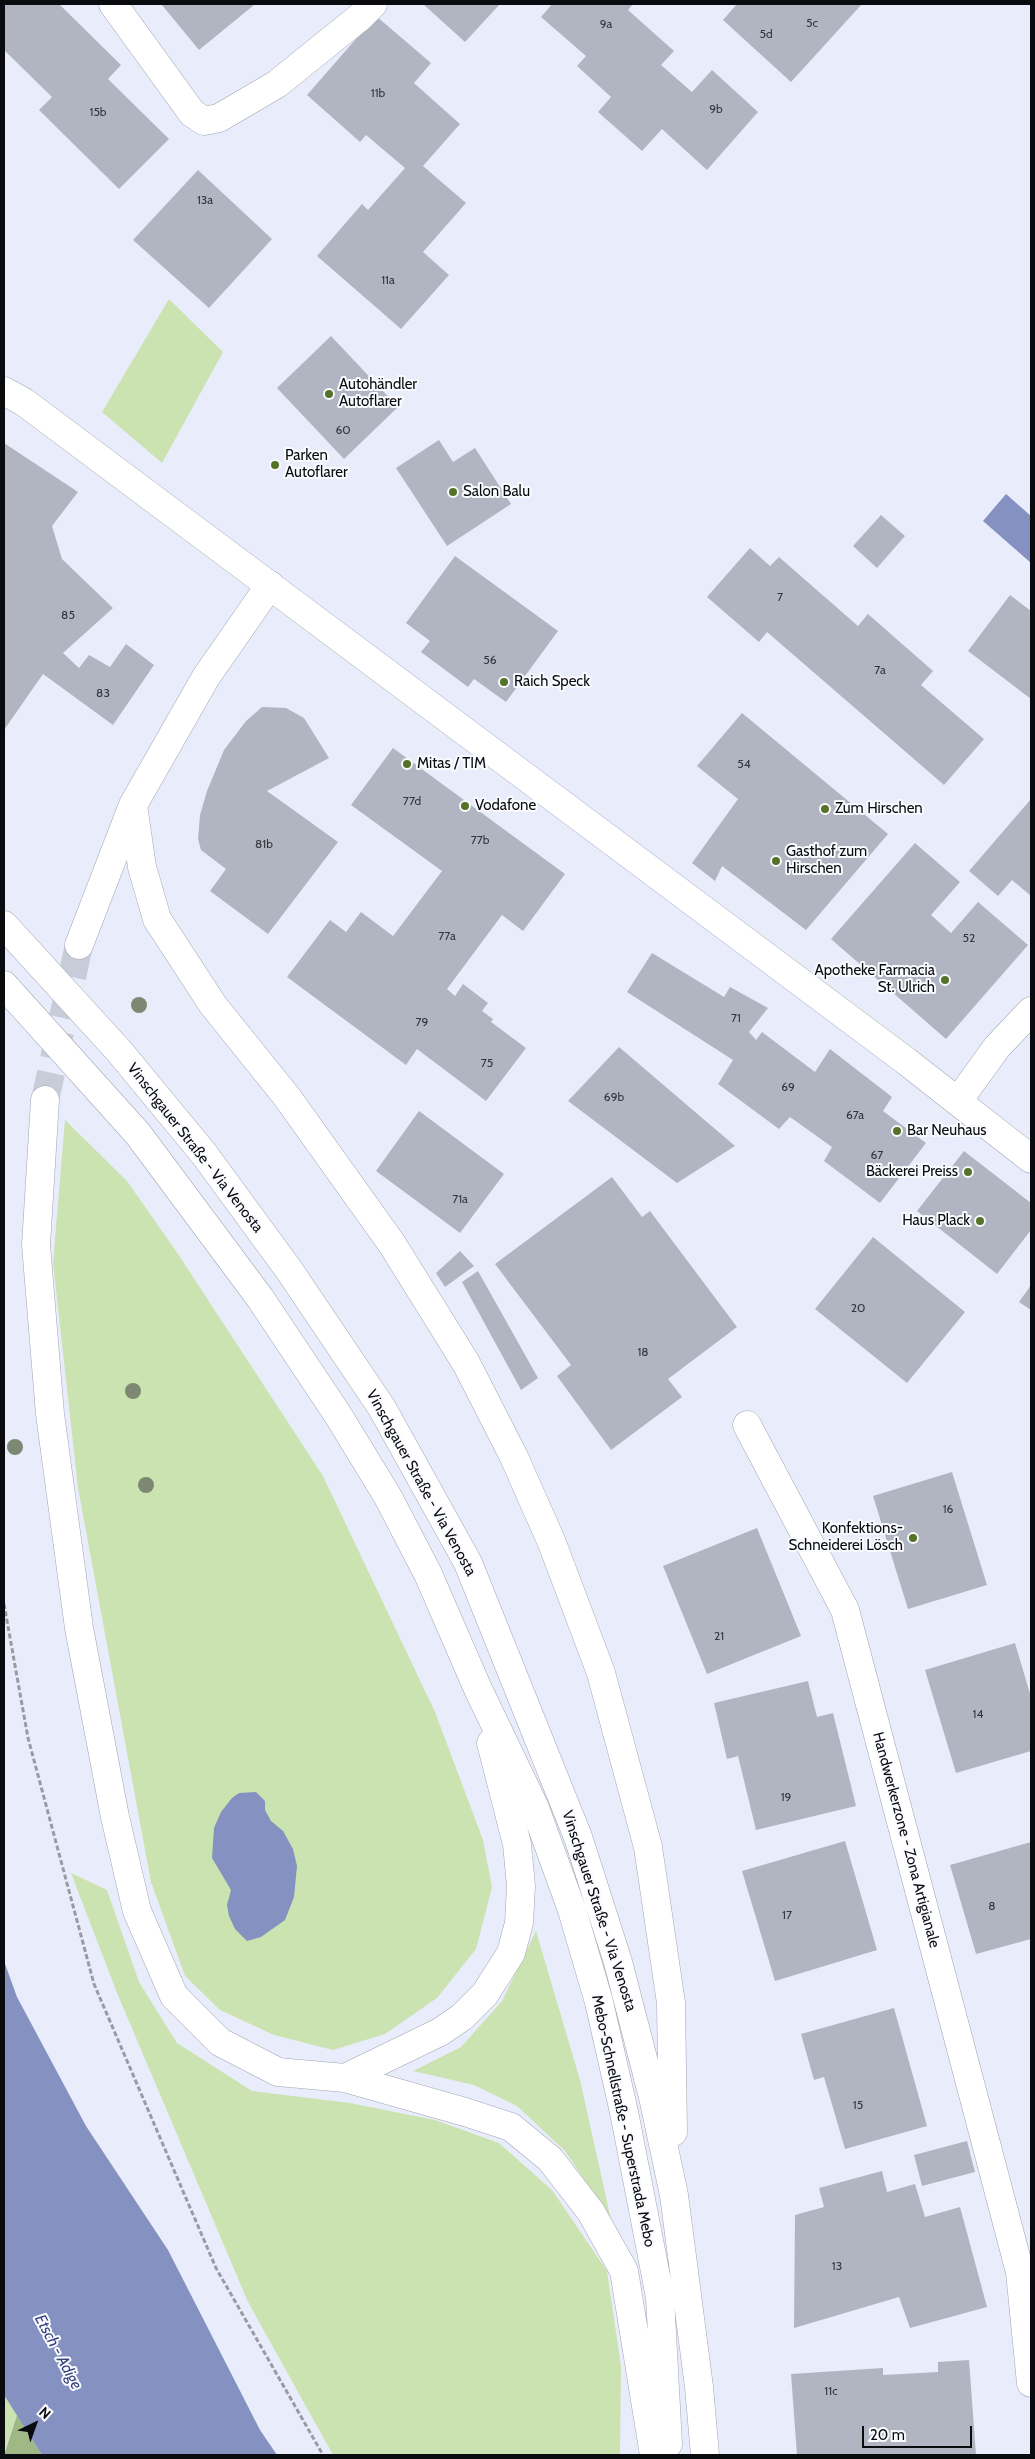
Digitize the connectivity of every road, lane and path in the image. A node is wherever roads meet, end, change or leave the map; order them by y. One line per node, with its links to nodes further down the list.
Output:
1 (114, 4): 2 (main road)
2 (373, 4)
3 (4, 391): 4 (main road)
4 (270, 585): 5 (main road); 11 (main road)
5 (133, 805): 7 (main road); 17 (main road)
6 (4, 925): 17 (main road, Vinschgauer Straße - Via Venosta)
7 (79, 945)
8 (4, 985): 15 (main road)
9 (1031, 1011): 11 (main road)
10 (45, 1100): 16 (main road)
11 (958, 1102): 12 (main road)
12 (1031, 1159)
13 (747, 1425): 18 (main road, Handwerkerzone - Zona Artigianale)
14 (4, 1604): 20 (path)
15 (478, 1689): 16 (main road); 22 (main road, Mebo-Schnellstraße - Superstrada Mebo)
16 (345, 2078): 21 (main road)
17 (674, 2195): 23 (main road, Mebo-Schnellstraße - Superstrada Mebo)
18 (1026, 2272): 19 (main road, Handwerkerzone - Zona Artigianale)
19 (1031, 2383)
20 (323, 2455)
21 (654, 2455)
22 (668, 2455)
23 (704, 2455)

